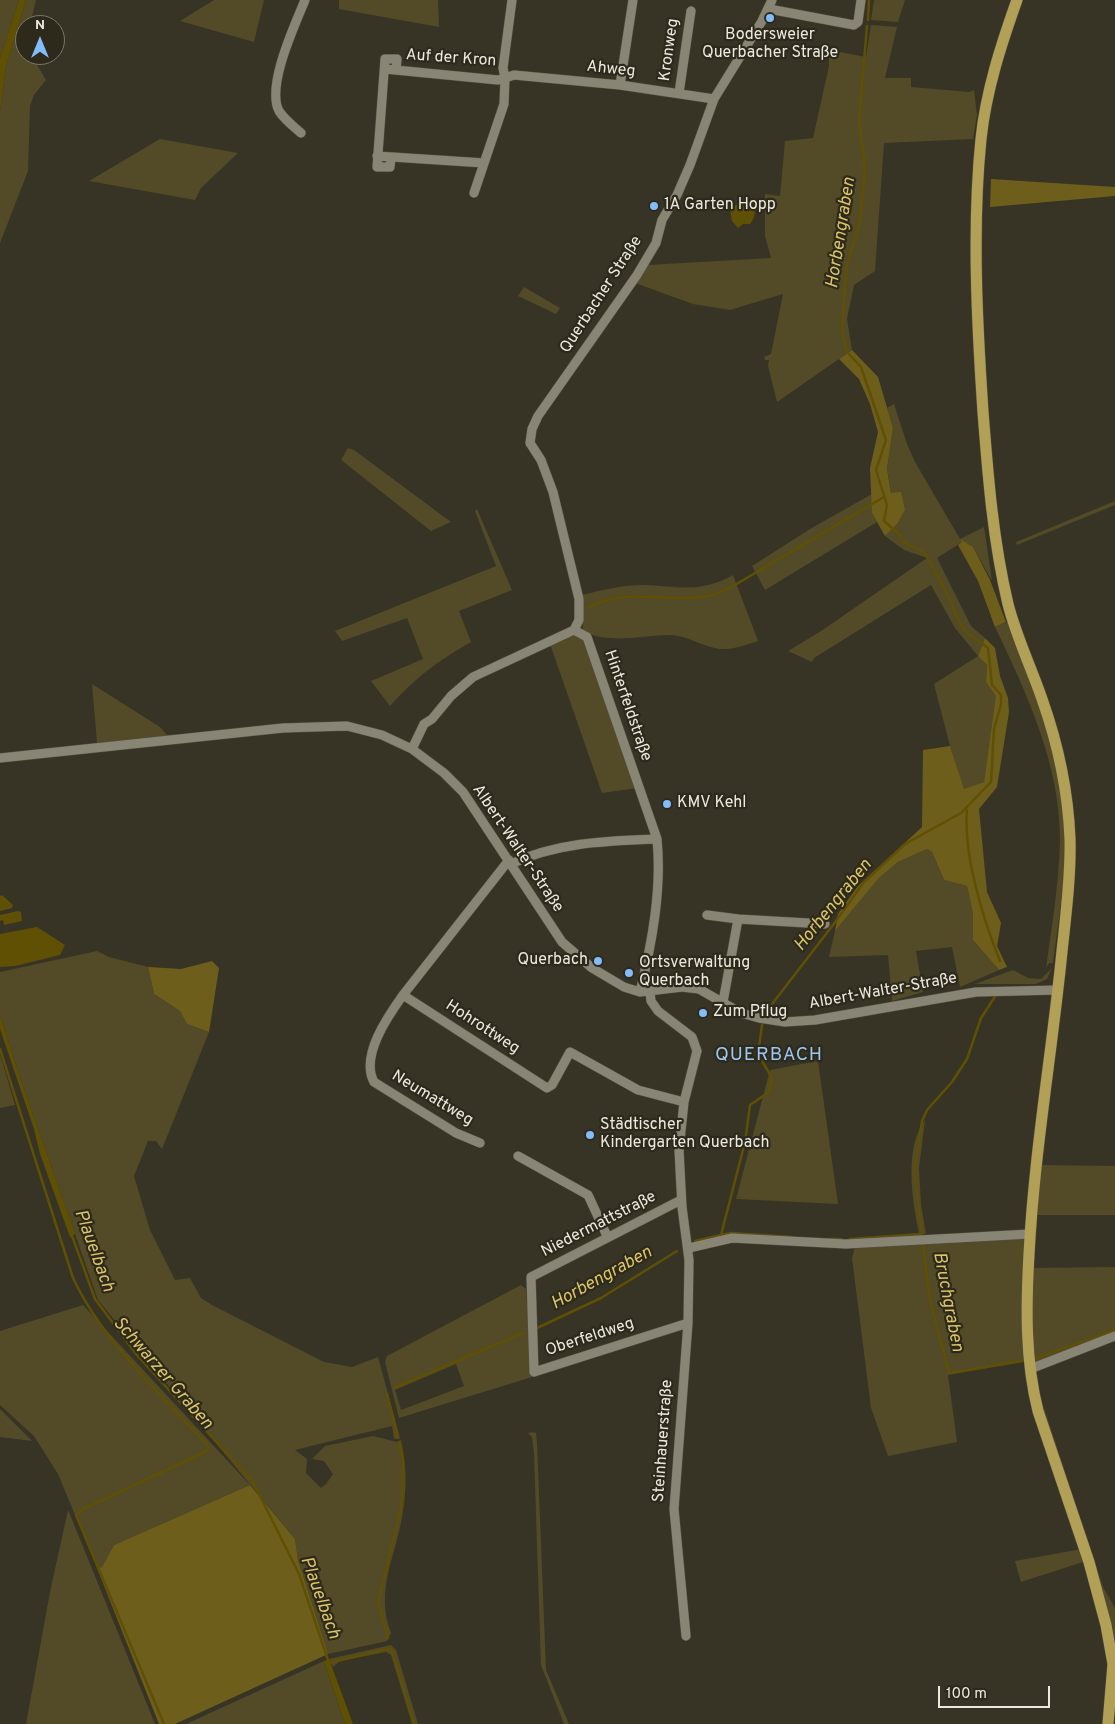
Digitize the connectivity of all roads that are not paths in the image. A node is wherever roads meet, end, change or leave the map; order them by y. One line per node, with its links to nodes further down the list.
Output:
1 (304, 0): 13 (street)
2 (512, 0): 9 (street)
3 (633, 0): 10 (street)
4 (772, 0): 7 (street, Querbacher Straße)
5 (861, 0): 7 (street)
6 (1017, 0): 24 (main road)
7 (768, 9): 12 (street, Querbacher Straße)
8 (691, 11): 11 (street, Kronweg)
9 (505, 78): 10 (street, Ahweg); 14 (street, Auf der Kron); 14 (street, Auf der Kron)
10 (620, 85): 11 (street, Ahweg)
11 (679, 93): 12 (street, Ahweg)
12 (714, 99): 16 (street, Querbacher Straße)
13 (301, 133)
14 (484, 163): 15 (street, Auf der Kron)
15 (474, 193)
16 (574, 630): 17 (street); 19 (street, Hinterfeldstraße)
17 (412, 749): 18 (street, Albert-Walter-Straße); 20 (street, Albert-Walter-Straße)
18 (0, 758)
19 (657, 839): 20 (street); 25 (street, Hinterfeldstraße)
20 (510, 862): 25 (street, Albert-Walter-Straße); 26 (street)
21 (707, 915): 22 (street)
22 (738, 919): 23 (street); 27 (street)
23 (825, 924)
24 (1058, 990): 27 (street, Albert-Walter-Straße); 32 (main road)
25 (645, 992): 27 (street, Albert-Walter-Straße); 28 (street, Steinhauerstraße)
26 (403, 995): 28 (street, Hohrottweg); 29 (street, Neumattweg)
27 (723, 1002)
28 (684, 1102): 31 (street, Steinhauerstraße)
29 (480, 1142)
30 (518, 1156): 33 (street)
31 (681, 1200): 33 (street, Niedermattstraße); 34 (street, Steinhauerstraße)
32 (1030, 1234): 34 (street); 38 (main road)
33 (607, 1236): 35 (street, Niedermattstraße)
34 (689, 1248): 36 (street, Steinhauerstraße)
35 (531, 1277): 36 (street, Oberfeldweg)
36 (688, 1323): 39 (street, Steinhauerstraße)
37 (1115, 1336): 38 (street)
38 (1030, 1369): 40 (main road)
39 (686, 1636)
40 (1108, 1724)

